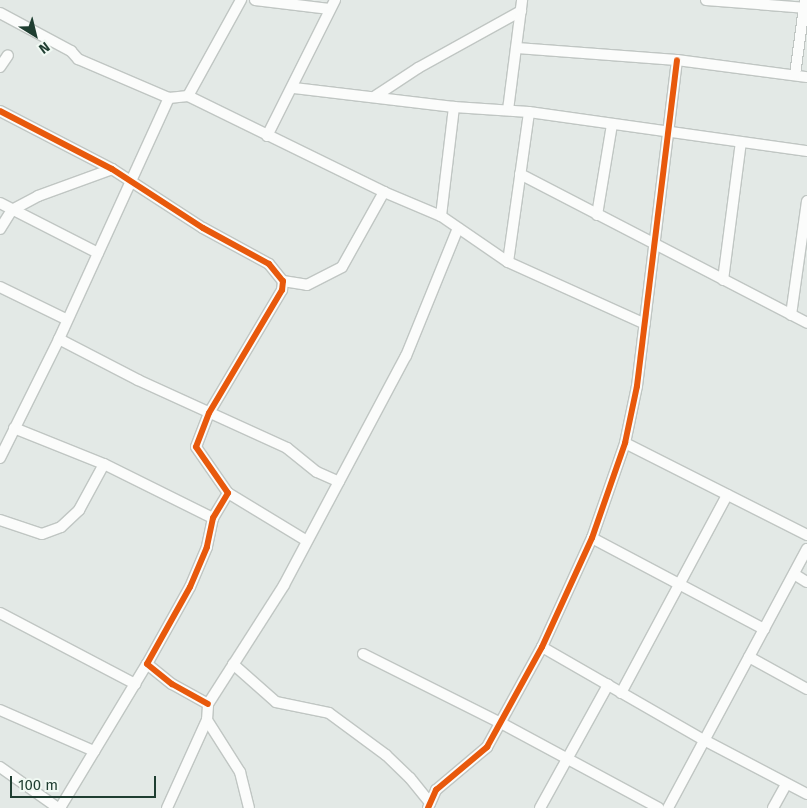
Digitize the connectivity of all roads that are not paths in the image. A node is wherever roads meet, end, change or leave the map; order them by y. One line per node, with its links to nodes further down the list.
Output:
1 (241, 0): 17 (street)
2 (255, 0): 7 (street)
3 (336, 0): 7 (street)
4 (522, 0): 8 (street)
5 (713, 0): 6 (street)
6 (806, 5): 14 (street)
7 (329, 9): 16 (street)
8 (521, 12): 10 (street); 18 (street)
9 (0, 13): 19 (street)
10 (517, 48): 12 (street); 21 (street)
11 (8, 54): 13 (street)
12 (678, 60): 14 (street); 25 (street)
13 (0, 67)
14 (795, 75): 15 (street)
15 (807, 77)
16 (294, 88): 18 (street); 26 (street)
17 (188, 96): 19 (street); 26 (street)
18 (374, 97): 20 (street)
19 (169, 98): 31 (street)
20 (454, 107): 21 (street); 37 (street)
21 (508, 110): 23 (street)
22 (0, 111): 29 (street)
23 (529, 112): 24 (street); 30 (street)
24 (612, 124): 25 (street); 36 (street)
25 (668, 132): 27 (street); 40 (street)
26 (267, 136): 32 (street)
27 (741, 142): 28 (street); 43 (street)
28 (807, 151)
29 (112, 169): 31 (street); 35 (street)
30 (520, 174): 36 (street); 42 (street)
31 (132, 182): 41 (street); 44 (street)
32 (384, 192): 37 (street); 44 (street)
33 (807, 201): 46 (street)
34 (0, 204): 35 (street)
35 (12, 210): 39 (street); 41 (street)
36 (598, 215): 40 (street)
37 (441, 216): 38 (street)
38 (458, 228): 42 (street); 56 (street)
39 (0, 229)
40 (654, 244): 43 (street); 49 (street)
41 (98, 253): 47 (street)
42 (508, 262): 49 (street)
43 (723, 280): 46 (street)
44 (283, 281): 51 (street)
45 (0, 287): 47 (street)
46 (791, 315): 48 (street)
47 (66, 319): 50 (street)
48 (807, 323)
49 (645, 324): 53 (street)
50 (59, 339): 51 (street); 52 (street)
51 (209, 413): 56 (street); 57 (street)
52 (14, 428): 54 (street); 55 (street)
53 (625, 443): 58 (street); 62 (street)
54 (0, 458)
55 (104, 464): 59 (street); 60 (street)
56 (339, 482): 63 (street)
57 (228, 493): 59 (street); 63 (street)
58 (727, 495): 61 (street); 67 (street)
59 (213, 518): 73 (street)
60 (0, 520)
61 (807, 535)
62 (592, 538): 67 (street); 70 (street)
63 (307, 541): 74 (street)
64 (807, 549): 65 (street)
65 (794, 574): 66 (street); 69 (street)
66 (807, 582)
67 (680, 584): 69 (street); 78 (street)
68 (0, 613): 75 (street)
69 (764, 629): 72 (street)
70 (542, 647): 76 (street); 82 (street)
71 (363, 654): 82 (street)
72 (749, 658): 77 (street); 83 (street)
73 (147, 664): 75 (street); 79 (street)
74 (233, 664): 79 (street); 89 (street)
75 (135, 684): 84 (street)
76 (608, 685): 78 (street); 85 (street)
77 (807, 689)
78 (621, 693): 83 (street)
79 (208, 704): 81 (street)
80 (0, 710): 84 (street)
81 (208, 720): 91 (street); 92 (street)
82 (501, 723): 85 (street); 89 (street)
83 (704, 740): 87 (street); 95 (street)
84 (94, 752): 90 (street)
85 (567, 758): 93 (street); 94 (street)
86 (0, 767): 90 (street)
87 (786, 785): 88 (street); 96 (street)
88 (807, 794)
89 (429, 806)
90 (59, 808)
91 (167, 808)
92 (250, 808)
93 (540, 808)
94 (659, 808)
95 (668, 808)
96 (773, 808)

